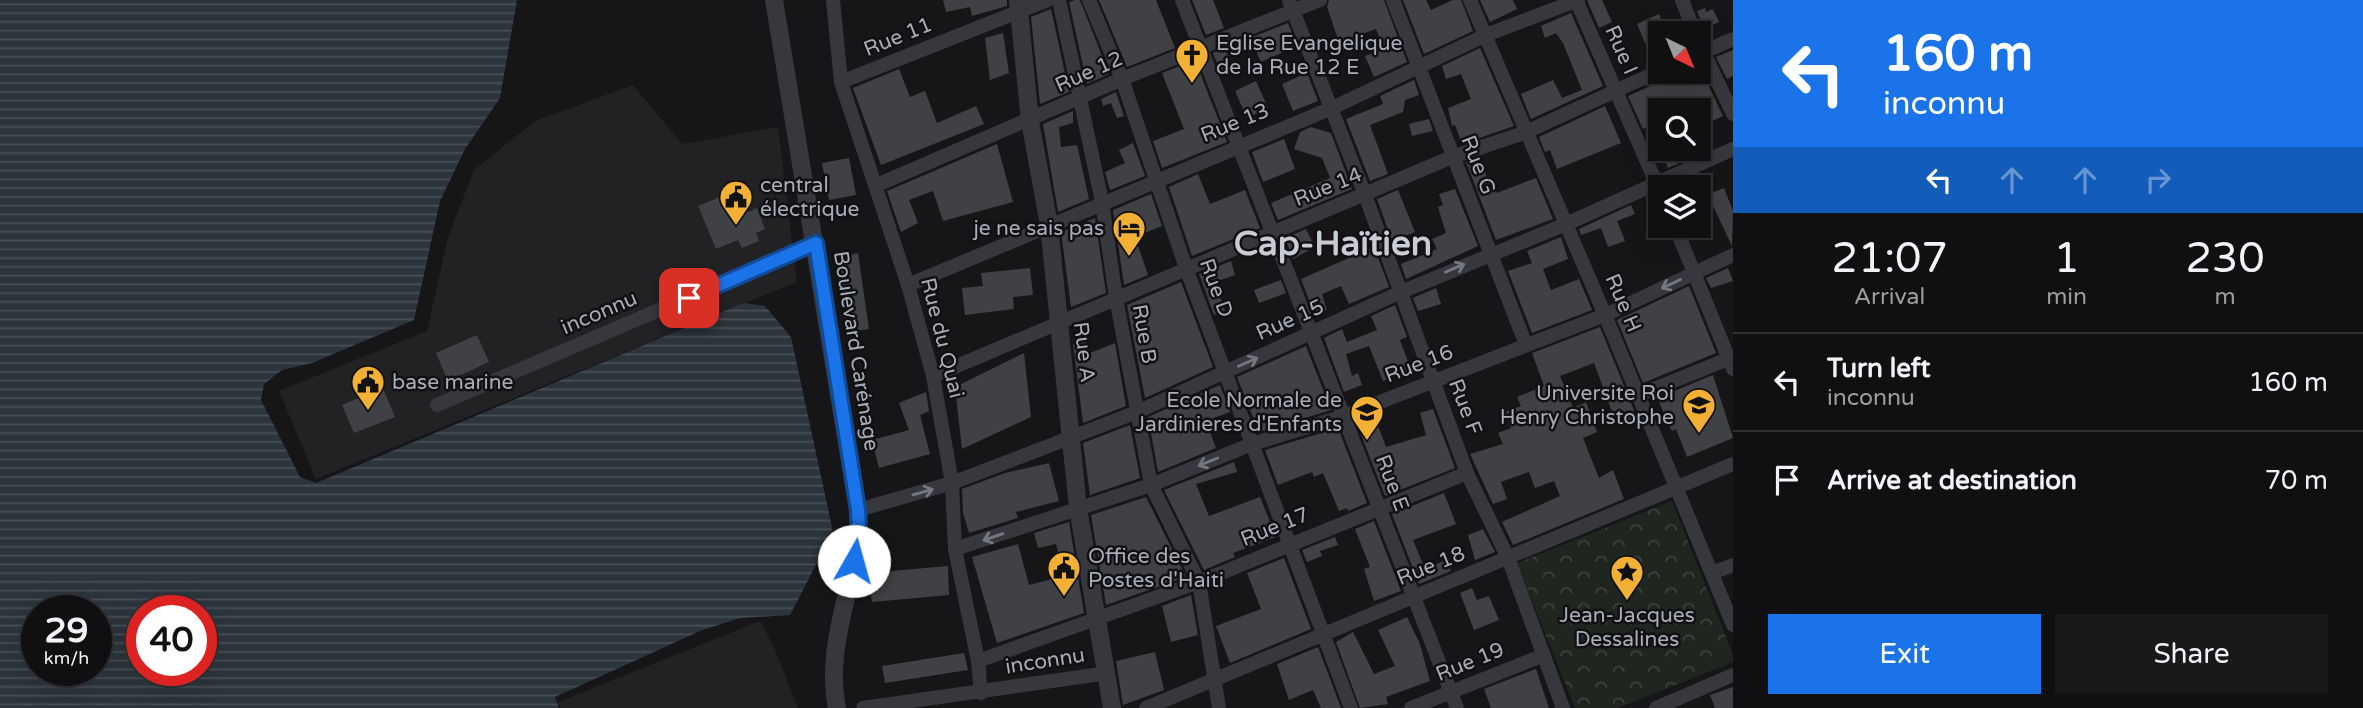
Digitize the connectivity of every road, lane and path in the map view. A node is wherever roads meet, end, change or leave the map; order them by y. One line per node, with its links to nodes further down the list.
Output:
1 (833, 0): 23 (street, Rue du Quai)
2 (1048, 0): 12 (street, Rue 11)
3 (1059, 0): 25 (street, Rue B)
4 (1089, 0): 22 (street, Rue D)
5 (1182, 0): 18 (street, Rue E)
6 (1320, 0): 13 (street, Rue 12)
7 (1393, 0): 19 (street, Rue G)
8 (1470, 0): 15 (street, Rue H)
9 (1577, 0): 15 (street, Rue 13); 24 (street, Rue I)
10 (1682, 0): 14 (street)
11 (776, 1): 44 (street, Boulevard Carénage)
12 (1019, 5): 23 (street, Rue 11); 28 (street, Rue A)
13 (1291, 6): 18 (street, Rue 12); 26 (street, Rue F)
14 (1690, 21)
15 (1486, 35): 19 (street, Rue 13); 29 (street, Rue H)
16 (1733, 39): 17 (street)
17 (1712, 46)
18 (1201, 49): 22 (street, Rue 12); 30 (street, Rue E)
19 (1418, 68): 26 (street, Rue 13); 32 (street, Rue G)
20 (1712, 73): 27 (street)
21 (1648, 76): 24 (street, Rue 14)
22 (1122, 79): 25 (street, Rue 12); 35 (street, Rue D)
23 (841, 82): 36 (street, Rue du Quai)
24 (1616, 90): 29 (street, Rue 14); 33 (street, Rue I)
25 (1079, 99): 28 (street, Rue 12); 39 (street, Rue B)
26 (1332, 108): 30 (street, Rue 13); 38 (street, Rue F)
27 (1733, 114)
28 (1030, 121): 36 (street, Rue 12); 41 (street, Rue A)
29 (1524, 133): 32 (street, Rue 14); 40 (street, Rue H)
30 (1240, 144): 35 (street, Rue 13); 42 (street, Rue E)
31 (1733, 149): 34 (street, Rue 15)
32 (1452, 157): 38 (street, Rue 14); 45 (street, Rue G)
33 (1652, 175)
34 (1683, 175)
35 (1156, 179): 39 (street, Rue 13); 47 (street, Rue D)
36 (877, 185): 49 (street, Rue du Quai)
37 (1648, 192): 40 (street, Rue 15)
38 (1365, 195): 42 (street, Rue 14); 50 (street, Rue F)
39 (1102, 202): 41 (street, Rue 13); 51 (street, Rue B)
40 (1566, 224): 45 (street, Rue 15); 52 (street, Rue H)
41 (1049, 225): 49 (street, Rue 13); 53 (street, Rue A)
42 (1273, 231): 47 (street, Rue 14); 54 (street, Rue E)
43 (1680, 238): 48 (street)
44 (816, 243): 61 (street, inconnu); 73 (street, Boulevard Carénage)
45 (1489, 253): 50 (street, Rue 15, one-way to 45); 55 (street, Rue G)
46 (1733, 255): 48 (street, Rue 16)
47 (1186, 268): 51 (street, Rue 14); 57 (street, Rue D)
48 (1695, 272): 52 (street, Rue 16, one-way to 52); 56 (street)
49 (908, 285): 58 (street, Rue du Quai)
50 (1401, 292): 54 (street, Rue 15); 59 (street, Rue F)
51 (1116, 298): 53 (street, Rue 14); 62 (street, Rue B)
52 (1605, 315): 55 (street, Rue 16); 60 (street, Rue H)
53 (1057, 323): 58 (street, Rue 14); 64 (street, Rue A)
54 (1314, 333): 57 (street, Rue 15, one-way to 54); 63 (street, Rue E)
55 (1526, 345): 59 (street, Rue 16)
56 (1732, 362): 60 (street)
57 (1225, 372): 62 (street, Rue 15); 65 (street, Rue D)
58 (933, 376): 68 (street, Rue du Quai)
59 (1433, 381): 63 (street, Rue 16); 67 (street, Rue F)
60 (1639, 395): 70 (street, Rue H)
61 (437, 405)
62 (1137, 412): 64 (street, Rue 15); 69 (street, Rue B)
63 (1344, 416): 65 (street, Rue 16); 72 (street, Rue E)
64 (1072, 438): 68 (street, Rue 15); 71 (street, Rue A)
65 (1252, 444): 69 (street, Rue 16, one-way to 69); 74 (street, Rue D)
66 (1733, 464): 70 (street, Rue 18)
67 (1467, 473): 72 (street, Rue 17); 76 (street, Rue F)
68 (952, 483): 73 (street, Rue 15, one-way to 68); 75 (street, Rue du Quai)
69 (1151, 485): 71 (street, Rue 16); 79 (street, Rue B)
70 (1678, 489): 76 (street, Rue 18); 78 (street, Rue H)
71 (1078, 508): 75 (street, Rue 16, one-way to 75); 81 (street, Rue A)
72 (1378, 508): 74 (street, Rue 17); 80 (street, Rue E)
73 (858, 510): 92 (street, Boulevard Carénage)
74 (1289, 543): 79 (street, Rue 17); 83 (street, Rue D)
75 (956, 549): 85 (street, Rue du Quai)
76 (1508, 558): 80 (street, Rue 18); 84 (street, Rue F)
77 (1733, 565): 78 (street)
78 (1712, 573): 82 (street, Rue H)
79 (1199, 582): 81 (street, Rue 17); 88 (street, Rue B)
80 (1414, 595): 83 (street, Rue 18); 89 (street, Rue E)
81 (1097, 619): 85 (street, inconnu); 86 (street, Rue A)
82 (1733, 625)
83 (1321, 634): 88 (street, Rue 18); 97 (street, Rue D)
84 (1544, 655): 89 (street, Rue 19); 100 (street, Rue F)
85 (978, 661): 90 (street, Rue du Quai)
86 (1108, 673): 90 (street, inconnu); 94 (street, Rue A)
87 (1733, 675): 91 (street)
88 (1214, 681): 95 (street, Rue 18); 96 (street, Rue B)
89 (1451, 692): 98 (street, Rue 19); 99 (street, Rue E)
90 (981, 693): 93 (street, inconnu)
91 (1674, 704): 101 (street)
92 (837, 708)
93 (863, 708)
94 (1112, 708)
95 (1146, 708)
96 (1219, 708)
97 (1351, 708)
98 (1411, 708)
99 (1457, 708)
100 (1563, 708)
101 (1656, 708)

